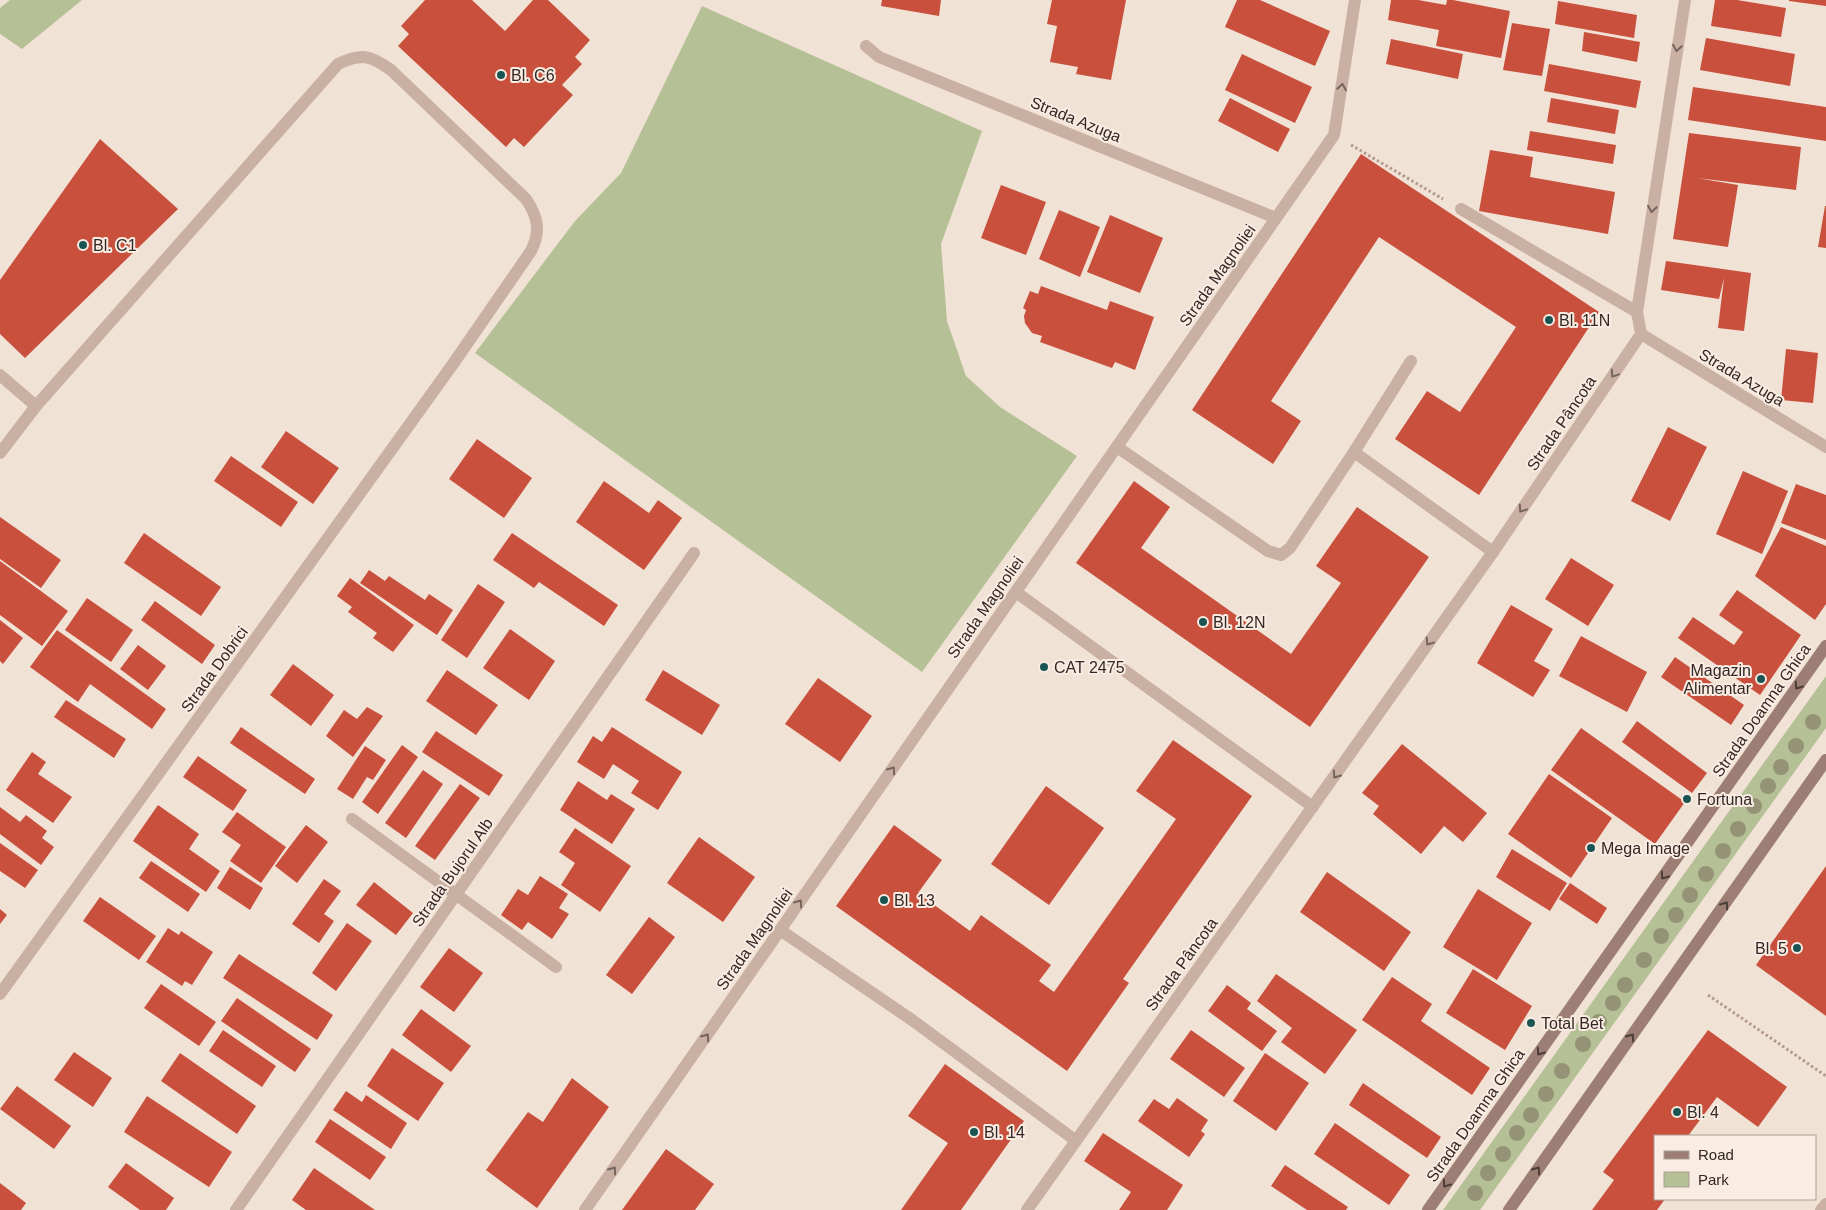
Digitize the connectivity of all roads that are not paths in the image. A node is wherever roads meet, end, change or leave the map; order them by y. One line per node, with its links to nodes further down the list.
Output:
1 (1355, 0): 5 (street, Strada Magnoliei, one-way to 1)
2 (1684, 0): 6 (street, one-way to 6)
3 (866, 46): 5 (street, Strada Azuga)
4 (1461, 209): 6 (street)
5 (1276, 218): 11 (street, Strada Magnoliei)
6 (1637, 312): 7 (street)
7 (1641, 334): 12 (street, Strada Azuga); 15 (street, Strada Pâncota, one-way to 15)
8 (1411, 361): 13 (street)
9 (0, 376): 10 (street)
10 (36, 406): 14 (street, Strada Dobrici); 25 (street, Strada Dobrici)
11 (1117, 447): 13 (street); 17 (street, Strada Magnoliei)
12 (1826, 447)
13 (1354, 452): 15 (street)
14 (0, 453)
15 (1494, 552): 20 (street, Strada Pâncota, one-way to 20)
16 (694, 553): 22 (street, Strada Bujorul Alb)
17 (1016, 592): 20 (street); 23 (street, Strada Magnoliei, one-way to 17)
18 (1826, 646): 31 (main road, Strada Doamna Ghica, one-way to 31)
19 (1826, 760): 32 (main road, one-way to 19)
20 (1313, 807): 26 (street, Strada Pâncota)
21 (352, 819): 22 (street)
22 (456, 895): 24 (street); 28 (street, Strada Bujorul Alb)
23 (780, 930): 26 (street); 29 (street, Strada Magnoliei, one-way to 23)
24 (556, 968)
25 (0, 994)
26 (1075, 1140): 30 (street, Strada Pâncota)
27 (1826, 1204): 33 (street)
28 (236, 1210)
29 (585, 1210)
30 (1027, 1210)
31 (1428, 1210)
32 (1509, 1210)
33 (1821, 1210)

